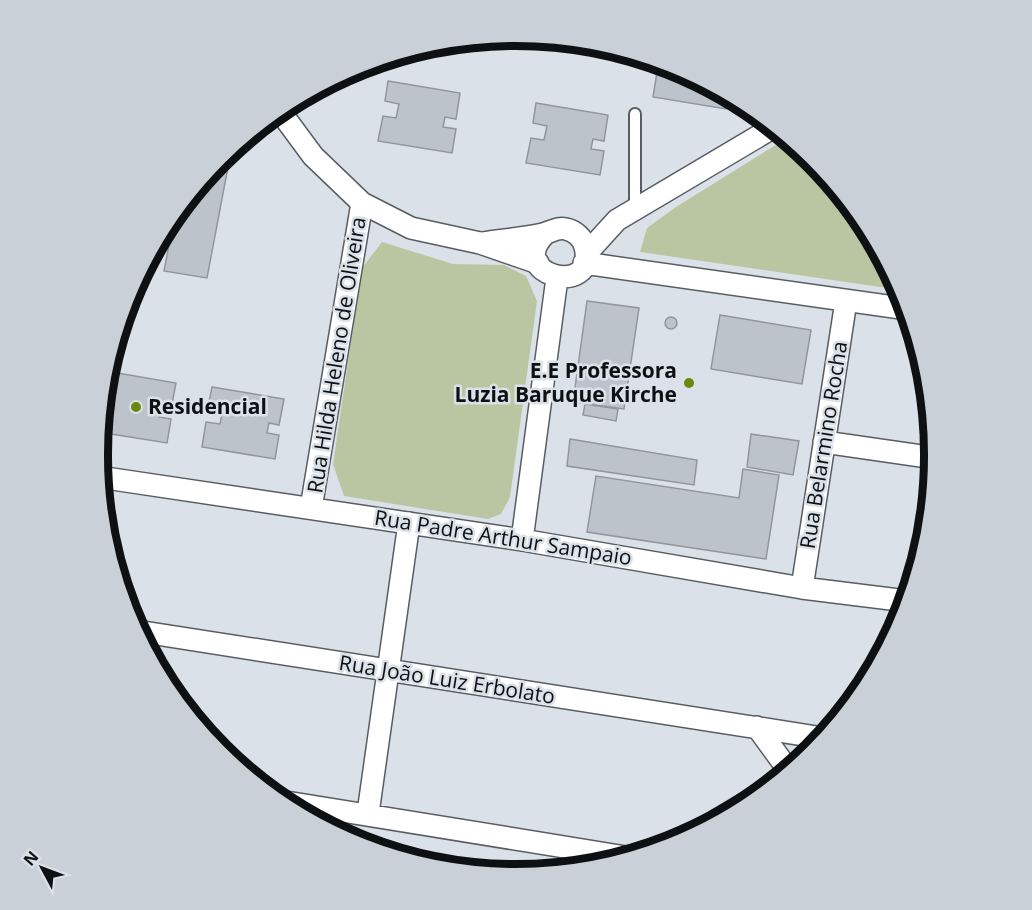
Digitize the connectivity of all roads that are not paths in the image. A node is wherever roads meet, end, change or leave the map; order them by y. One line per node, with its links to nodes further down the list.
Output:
1 (635, 114): 5 (lane)
2 (285, 118): 4 (street)
3 (766, 132): 5 (street)
4 (362, 203): 9 (street); 18 (street, Rua Hilda Heleno de Oliveira)
5 (635, 208): 6 (street)
6 (617, 220): 7 (street); 10 (street)
7 (569, 230): 8 (street); 10 (street)
8 (546, 233): 9 (street); 11 (street)
9 (480, 243): 11 (street)
10 (585, 259): 12 (street); 13 (street)
11 (538, 263): 12 (street)
12 (557, 278): 20 (street)
13 (846, 301): 14 (street); 15 (street, Rua Belarmino Rocha)
14 (896, 308)
15 (825, 442): 16 (street); 21 (street, Rua Belarmino Rocha)
16 (924, 456)
17 (108, 478): 18 (street, Rua Padre Arthur Sampaio)
18 (311, 508): 19 (street, Rua Padre Arthur Sampaio)
19 (409, 523): 20 (street, Rua Padre Arthur Sampaio); 24 (street)
20 (522, 540): 21 (street, Rua Padre Arthur Sampaio)
21 (802, 588): 22 (street, Rua Padre Arthur Sampaio)
22 (898, 600)
23 (149, 633): 24 (street, Rua João Luiz Erbolato)
24 (389, 671): 25 (street, Rua João Luiz Erbolato); 29 (street)
25 (757, 727): 26 (street, Rua João Luiz Erbolato); 27 (street)
26 (812, 736)
27 (783, 763)
28 (304, 804): 29 (street)
29 (368, 813): 30 (street)
30 (606, 854)

